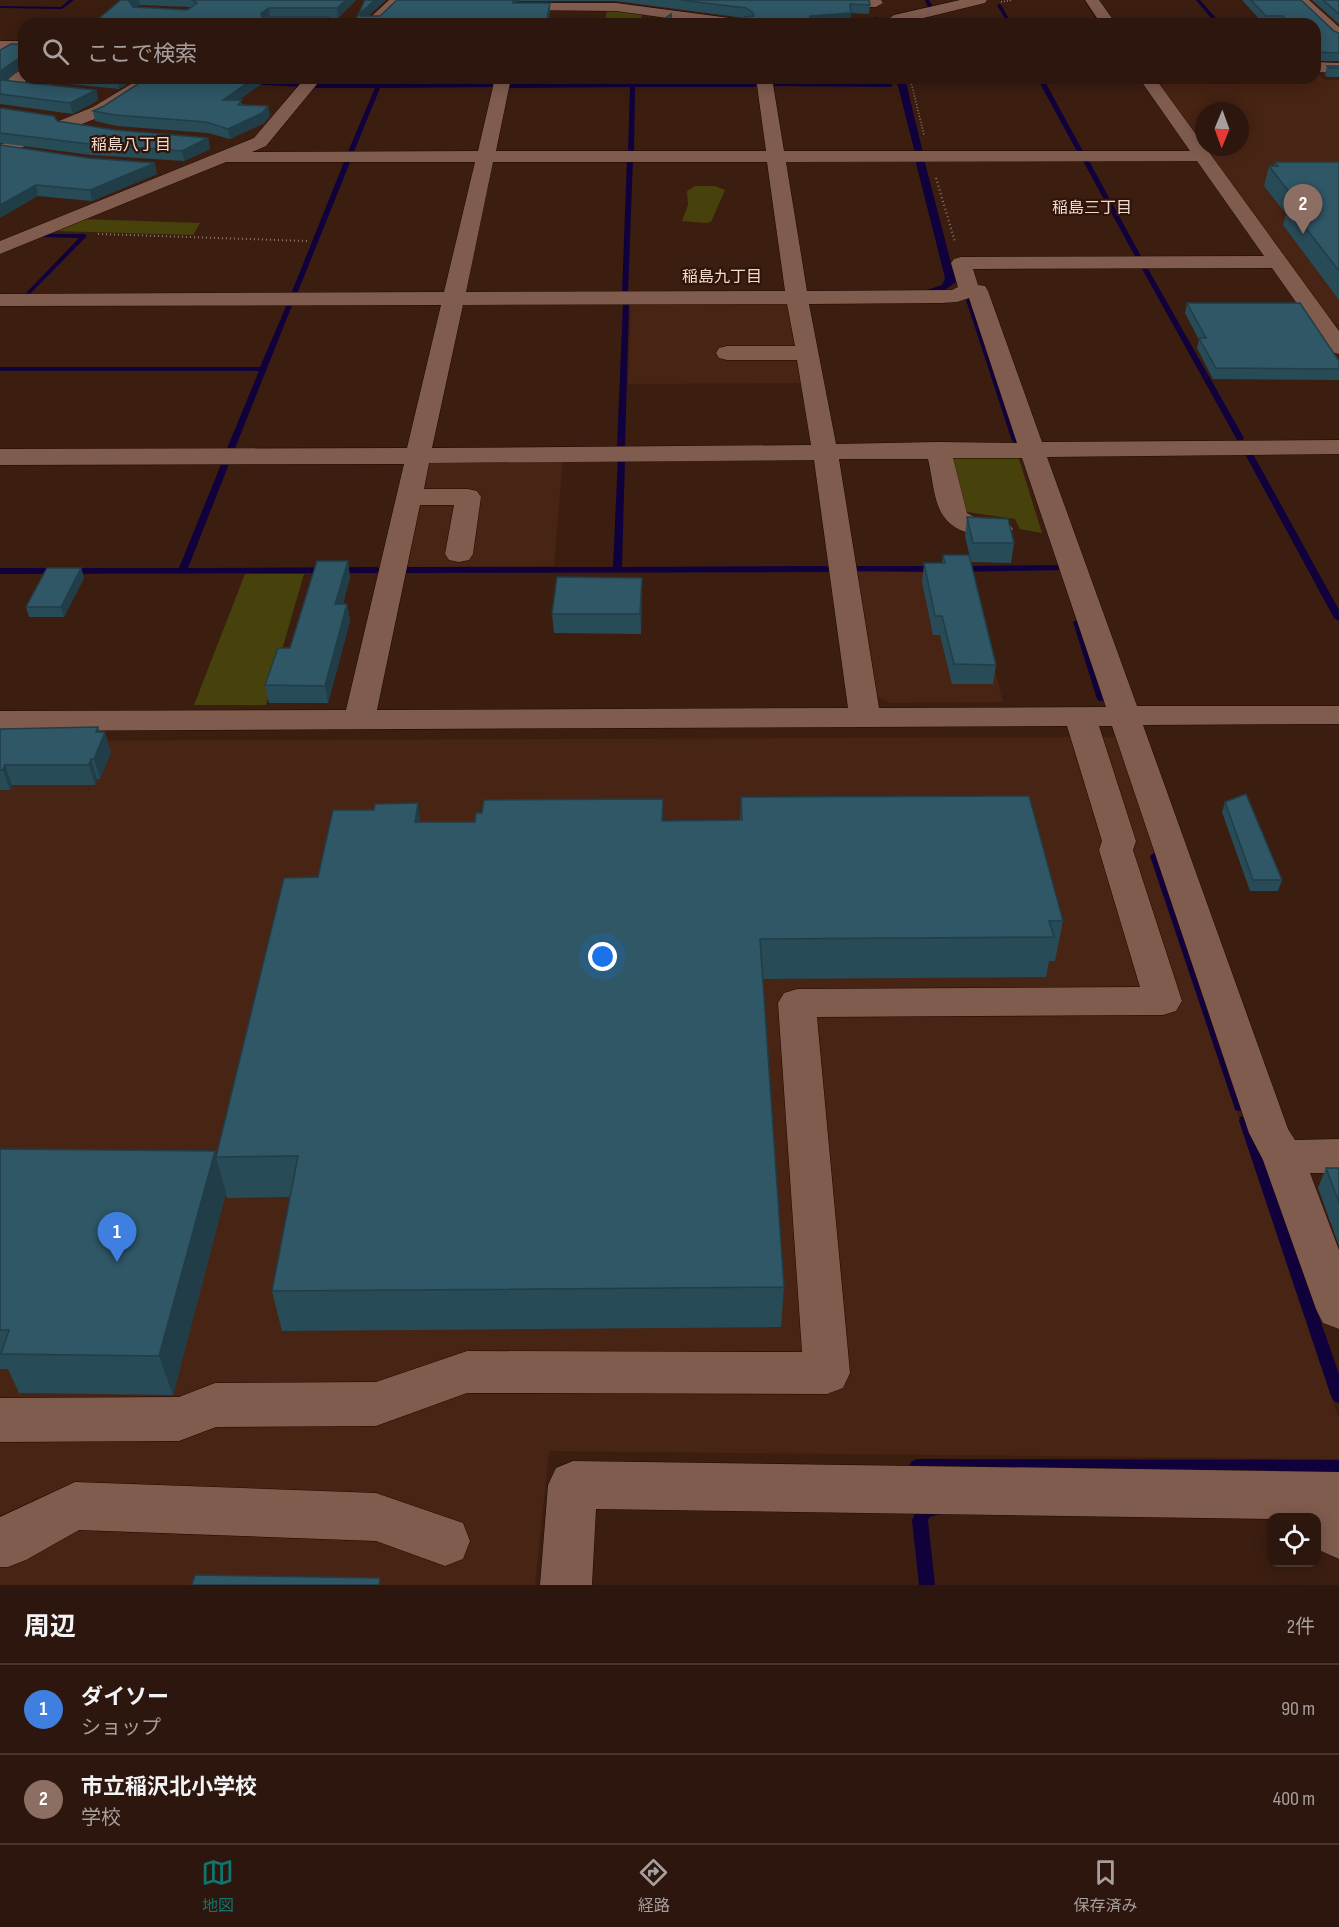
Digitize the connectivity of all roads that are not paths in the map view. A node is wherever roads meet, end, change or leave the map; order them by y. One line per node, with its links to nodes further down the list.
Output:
1 (398, 0): 8 (street)
2 (980, 0): 11 (street)
3 (1092, 0): 12 (street)
4 (1301, 0): 13 (street)
5 (876, 1): 6 (street); 10 (street)
6 (812, 2)
7 (520, 4): 9 (street)
8 (377, 18)
9 (666, 18)
10 (880, 18)
11 (899, 18)
12 (1105, 18)
13 (1335, 28)
14 (0, 46): 15 (street)
15 (18, 46)
16 (1321, 68): 17 (street)
17 (1339, 68)
18 (18, 73): 24 (street)
19 (142, 84): 25 (street)
20 (309, 84): 31 (street)
21 (502, 84): 34 (street)
22 (765, 84): 35 (street)
23 (1151, 84): 29 (street)
24 (67, 91)
25 (99, 111): 27 (street); 28 (street)
26 (43, 117): 28 (street)
27 (120, 117)
28 (72, 122): 30 (street)
29 (1195, 145)
30 (3, 150): 32 (street)
31 (228, 151): 34 (street); 37 (street)
32 (39, 154)
33 (1203, 156): 35 (street); 41 (street)
34 (485, 157): 35 (street); 44 (street)
35 (776, 157): 43 (street)
36 (149, 166): 37 (street)
37 (195, 170): 39 (street)
38 (0, 231): 39 (street)
39 (39, 232): 40 (street)
40 (0, 248)
41 (1278, 262): 42 (street); 46 (street)
42 (969, 289): 43 (street); 51 (street)
43 (797, 298): 44 (street); 48 (street)
44 (453, 299): 45 (street); 54 (street)
45 (0, 300)
46 (1331, 325): 47 (street)
47 (1339, 347)
48 (807, 352): 49 (street); 53 (street)
49 (727, 353)
50 (1339, 447): 51 (street)
51 (1030, 448): 52 (street); 61 (street)
52 (938, 449): 53 (street); 57 (street)
53 (825, 451): 54 (street); 62 (street)
54 (418, 456): 55 (street); 56 (street)
55 (0, 457)
56 (409, 497): 58 (street); 63 (street)
57 (1000, 529)
58 (459, 554)
59 (1339, 715): 61 (street)
60 (1080, 716): 61 (street); 62 (street); 68 (street)
61 (1125, 716): 65 (street)
62 (865, 717): 63 (street)
63 (359, 720): 64 (street)
64 (0, 721)
65 (1283, 1156): 66 (street); 67 (street)
66 (1339, 1156)
67 (1339, 1309)
68 (0, 1420)
69 (1335, 1509): 72 (street)
70 (0, 1542): 71 (street)
71 (445, 1542)
72 (567, 1585)

